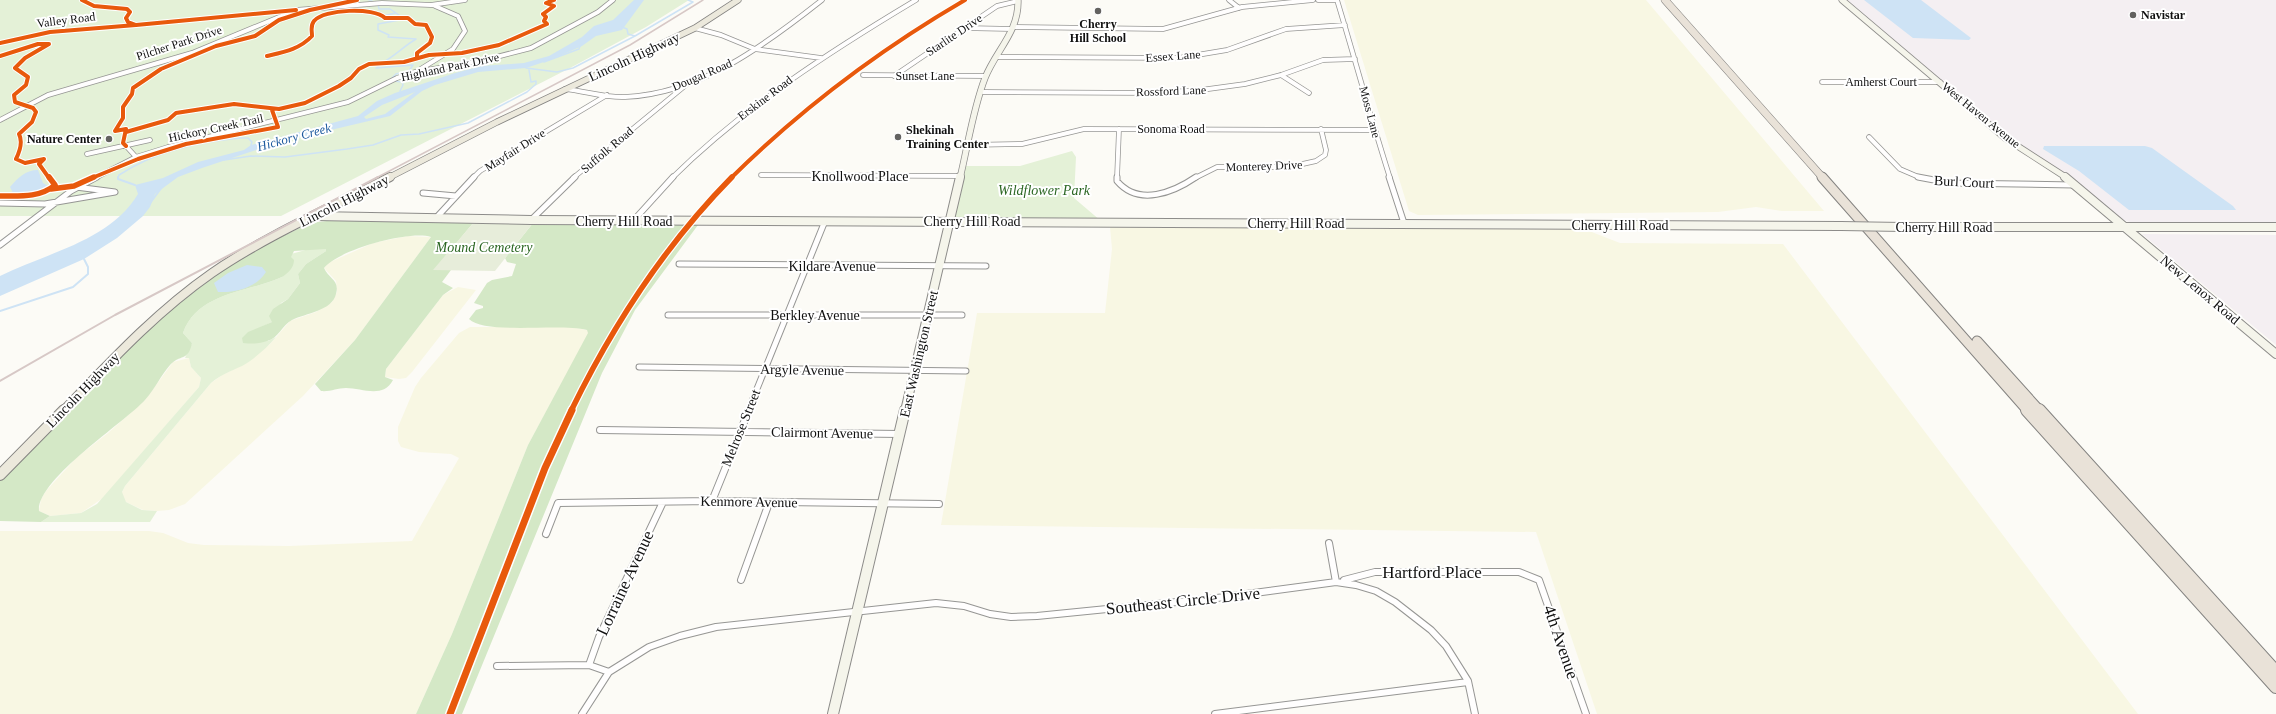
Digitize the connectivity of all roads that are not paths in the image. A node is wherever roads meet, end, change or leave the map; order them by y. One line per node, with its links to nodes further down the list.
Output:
1 (465, 0): 14 (street, Pilcher Park Drive)
2 (613, 0): 24 (street, Highland Park Drive)
3 (738, 0): 17 (main road, Lincoln Highway)
4 (822, 0): 20 (street, Dougal Road)
5 (916, 0): 22 (street, Erskine Road)
6 (1018, 0): 18 (street, Starlite Drive); 19 (street, East Washington Street)
7 (1229, 0): 15 (street)
8 (1313, 0): 15 (street)
9 (1318, 0): 10 (street)
10 (1337, 0): 16 (street, Moss Lane)
11 (1665, 0): 97 (highway)
12 (1671, 0): 95 (highway)
13 (1842, 0): 30 (street, West Haven Avenue)
14 (431, 5): 24 (street); 36 (street, Pilcher Park Drive)
15 (1239, 8): 19 (street)
16 (1345, 25): 21 (street, Essex Lane); 23 (street, Moss Lane)
17 (695, 28): 20 (street); 32 (main road, Lincoln Highway)
18 (965, 28): 19 (street); 27 (street, Starlite Drive)
19 (1013, 28): 21 (street, East Washington Street)
20 (755, 49): 22 (street); 31 (street, Dougal Road)
21 (998, 57): 28 (street, East Washington Street)
22 (821, 58): 57 (street, Erskine Road)
23 (1355, 59): 26 (street, Rossford Lane); 39 (street, Moss Lane)
24 (415, 72): 45 (street, Highland Park Drive)
25 (863, 75): 27 (street, Sunset Lane)
26 (1281, 75): 33 (street, Rossford Lane); 34 (street)
27 (894, 76): 28 (street, Sunset Lane)
28 (986, 76): 33 (street, East Washington Street)
29 (1822, 82): 30 (street, Amherst Court)
30 (1940, 82): 48 (street, West Haven Avenue)
31 (688, 83): 35 (street, Dougal Road); 56 (street, Suffolk Road)
32 (565, 90): 35 (street, Dougal Road); 54 (main road, Lincoln Highway)
33 (983, 92): 42 (street, East Washington Street)
34 (1309, 93)
35 (607, 95): 51 (street, Mayfair Drive)
36 (0, 120)
37 (1119, 129): 38 (street, Sonoma Road); 38 (street, Monterey Drive); 42 (street, Sonoma Road)
38 (1321, 129): 39 (street, Sonoma Road)
39 (1374, 130): 60 (street, Moss Lane)
40 (1869, 137): 48 (street, Burl Court)
41 (150, 140): 43 (street)
42 (969, 145): 47 (street, East Washington Street)
43 (126, 146): 44 (street); 45 (street)
44 (88, 154)
45 (136, 157): 49 (street, Highland Park Drive)
46 (760, 175): 47 (street, Knollwood Place)
47 (960, 176): 59 (street, East Washington Street)
48 (2074, 184): 61 (street, West Haven Avenue)
49 (76, 187): 52 (street, Highland Park Drive); 52 (street)
50 (423, 193): 51 (street)
51 (456, 196): 55 (street, Mayfair Drive)
52 (53, 202): 53 (street); 63 (street, Highland Park Drive)
53 (0, 203)
54 (315, 216): 55 (street, Cherry Hill Road); 80 (main road, Lincoln Highway)
55 (434, 219): 56 (street, Cherry Hill Road)
56 (531, 220): 57 (street, Cherry Hill Road)
57 (633, 221): 58 (street, Cherry Hill Road)
58 (825, 221): 59 (street, Cherry Hill Road); 65 (street, Melrose Street)
59 (951, 221): 60 (street, Cherry Hill Road); 66 (street, East Washington Street)
60 (1404, 223): 61 (street, Cherry Hill Road, bridge)
61 (2124, 226): 62 (street, Cherry Hill Road); 72 (street, New Lenox Road)
62 (2276, 227)
63 (0, 245)
64 (678, 264): 65 (street, Kildare Avenue)
65 (807, 266): 66 (street, Kildare Avenue); 69 (street, Melrose Street)
66 (940, 266): 67 (street, Kildare Avenue); 70 (street, East Washington Street)
67 (986, 266)
68 (668, 315): 69 (street, Berkley Avenue)
69 (787, 315): 70 (street, Berkley Avenue); 74 (street, Melrose Street)
70 (928, 315): 71 (street, Berkley Avenue); 75 (street, East Washington Street)
71 (962, 315)
72 (2276, 354)
73 (639, 367): 74 (street, Argyle Avenue)
74 (764, 370): 75 (street, Argyle Avenue); 78 (street, Melrose Street)
75 (915, 371): 76 (street, Argyle Avenue); 79 (street, East Washington Street)
76 (966, 371)
77 (600, 430): 78 (street, Clairmont Avenue)
78 (740, 431): 79 (street, Clairmont Avenue); 81 (street, Melrose Street)
79 (900, 434): 84 (street, East Washington Street)
80 (0, 475)
81 (712, 501): 82 (street, Kenmore Avenue); 83 (street, Kenmore Avenue)
82 (663, 502): 86 (street, Kenmore Avenue); 92 (street, Lorraine Avenue)
83 (769, 502): 84 (street, Kenmore Avenue); 89 (street)
84 (883, 503): 85 (street, Kenmore Avenue); 91 (street, East Washington Street)
85 (939, 504)
86 (546, 534)
87 (1329, 543): 90 (street)
88 (1530, 575): 90 (street, Hartford Place); 102 (street, 4th Avenue)
89 (741, 580)
90 (1336, 582): 91 (street, Southeast Circle Drive); 96 (street, Southeast Circle Drive)
91 (857, 612): 94 (street, Southeast Circle Drive); 99 (street, East Washington Street)
92 (589, 664): 93 (street); 94 (street)
93 (497, 666)
94 (609, 672): 98 (street)
95 (2276, 672)
96 (1468, 682): 100 (street); 101 (street, Southeast Circle Drive)
97 (2276, 687)
98 (582, 714)
99 (833, 714)
100 (1215, 714)
101 (1475, 714)
102 (1586, 714)

